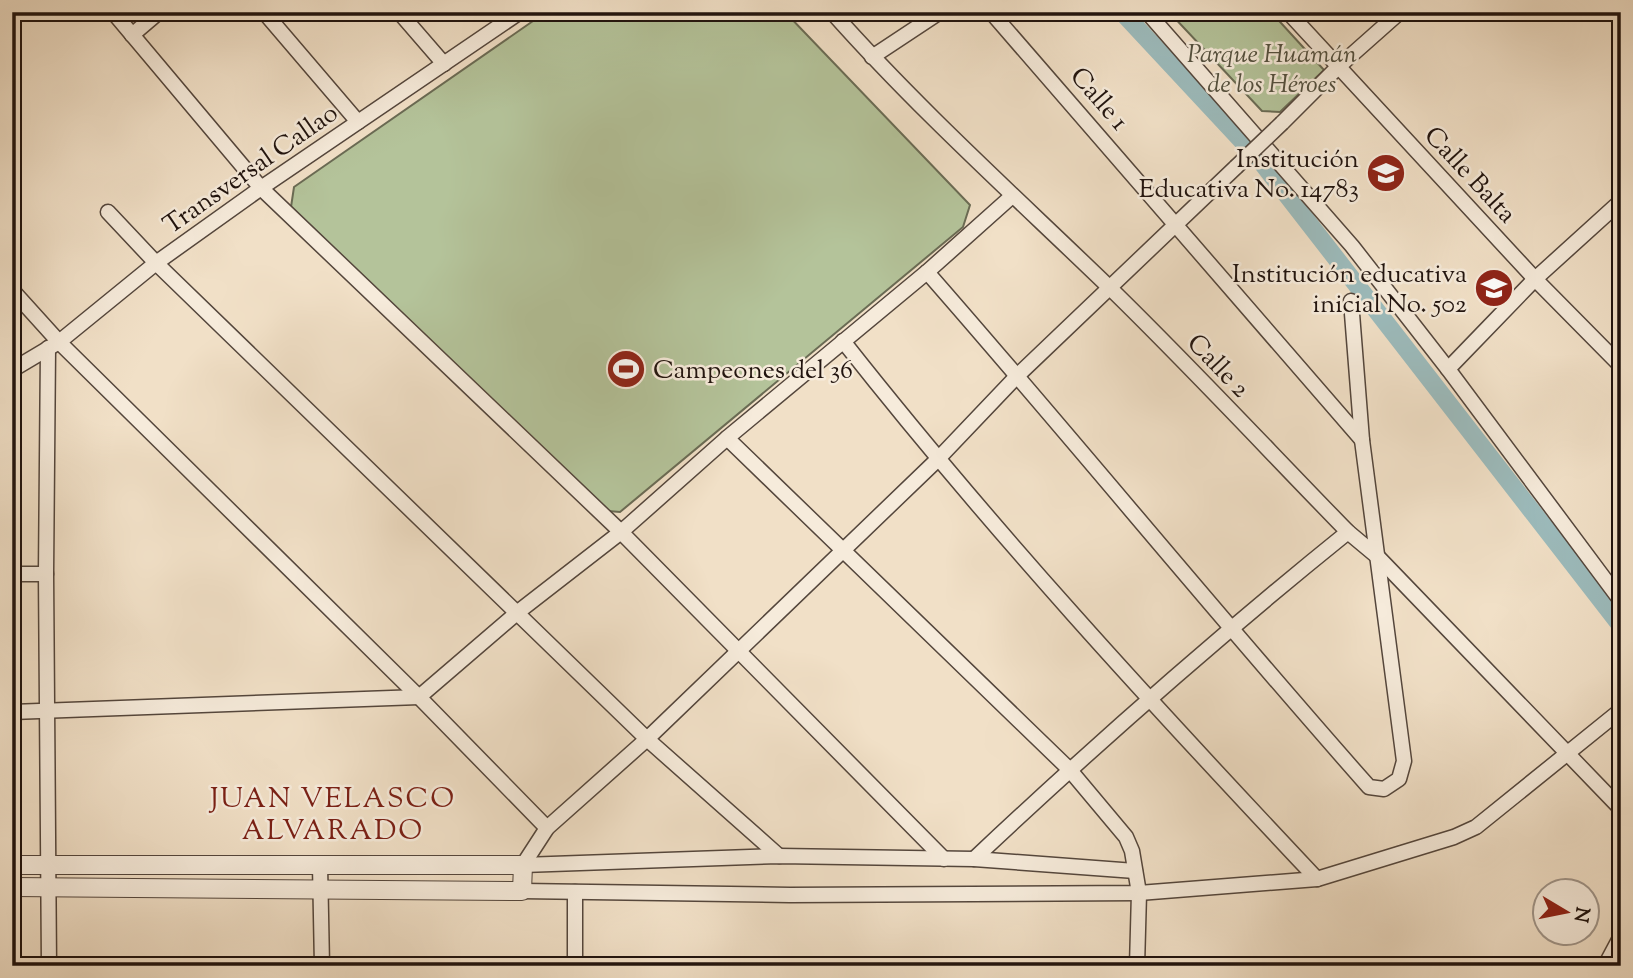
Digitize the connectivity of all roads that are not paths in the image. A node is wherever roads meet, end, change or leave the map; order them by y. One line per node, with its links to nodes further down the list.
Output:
1 (113, 12): 12 (street)
2 (159, 12): 12 (street)
3 (264, 12): 16 (street)
4 (399, 12): 14 (street)
5 (520, 12): 14 (street, Transversal Callao)
6 (832, 12): 13 (street, Calle 2)
7 (940, 12): 13 (street)
8 (991, 12): 21 (street, Calle 1)
9 (1147, 12): 31 (street)
10 (1288, 12): 15 (street, Calle Balta)
11 (1400, 12): 15 (street)
12 (132, 35): 17 (street)
13 (872, 57): 18 (street, Calle 2)
14 (444, 64): 16 (street, Transversal Callao)
15 (1338, 67): 21 (street, bridge); 24 (street, Calle Balta)
16 (358, 122): 17 (street, Transversal Callao)
17 (261, 188): 22 (street, Transversal Callao); 37 (street)
18 (1011, 197): 23 (street); 25 (street, Calle 2)
19 (1621, 201): 24 (street)
20 (108, 212): 22 (street)
21 (1179, 225): 25 (street); 35 (street, Calle 1)
22 (156, 263): 29 (street, Transversal Callao); 44 (street)
23 (927, 272): 28 (street); 33 (street)
24 (1535, 279): 30 (street, Calle Balta); 31 (street)
25 (1111, 289): 33 (street); 38 (street, Calle 2)
26 (12, 290): 29 (street)
27 (1351, 301): 35 (street)
28 (843, 341): 34 (street); 36 (street)
29 (53, 345): 32 (street, Transversal Callao); 42 (street); 47 (street)
30 (1621, 366)
31 (1448, 369): 43 (street)
32 (12, 370)
33 (1017, 376): 36 (street); 45 (street)
34 (727, 438): 37 (street); 39 (street)
35 (1362, 440): 40 (street)
36 (937, 460): 39 (street); 48 (street)
37 (621, 532): 44 (street); 46 (street)
38 (1348, 532): 40 (street, Calle 2); 45 (street)
39 (841, 551): 46 (street); 54 (street)
40 (1378, 557): 45 (street); 53 (street, Calle 2)
41 (12, 574): 42 (street)
42 (46, 574): 50 (street)
43 (1621, 601)
44 (518, 612): 47 (street); 52 (street)
45 (1228, 628): 48 (street)
46 (739, 650): 52 (street); 58 (street)
47 (419, 697): 50 (street); 56 (street)
48 (1148, 699): 54 (street); 65 (street)
49 (1621, 710): 53 (street)
50 (48, 711): 51 (street); 63 (street)
51 (12, 712)
52 (647, 739): 56 (street); 57 (street)
53 (1568, 753): 55 (street, Calle 2); 65 (street)
54 (1069, 769): 59 (street); 64 (street)
55 (1621, 809)
56 (547, 828): 60 (street)
57 (779, 856): 58 (street); 60 (street)
58 (944, 859): 59 (street)
59 (974, 859): 64 (street)
60 (523, 864): 62 (street); 69 (street)
61 (12, 865): 63 (street)
62 (320, 865): 63 (street); 68 (street)
63 (49, 866): 67 (street)
64 (1135, 871): 71 (street)
65 (1317, 879): 71 (street)
66 (12, 887): 67 (street)
67 (49, 887): 68 (street); 73 (street)
68 (321, 889): 69 (street); 74 (street)
69 (522, 891): 70 (street)
70 (575, 891): 71 (street); 75 (street)
71 (1139, 893): 76 (street)
72 (1621, 936): 77 (street)
73 (49, 966)
74 (322, 966)
75 (575, 966)
76 (1137, 966)
77 (1605, 966)

